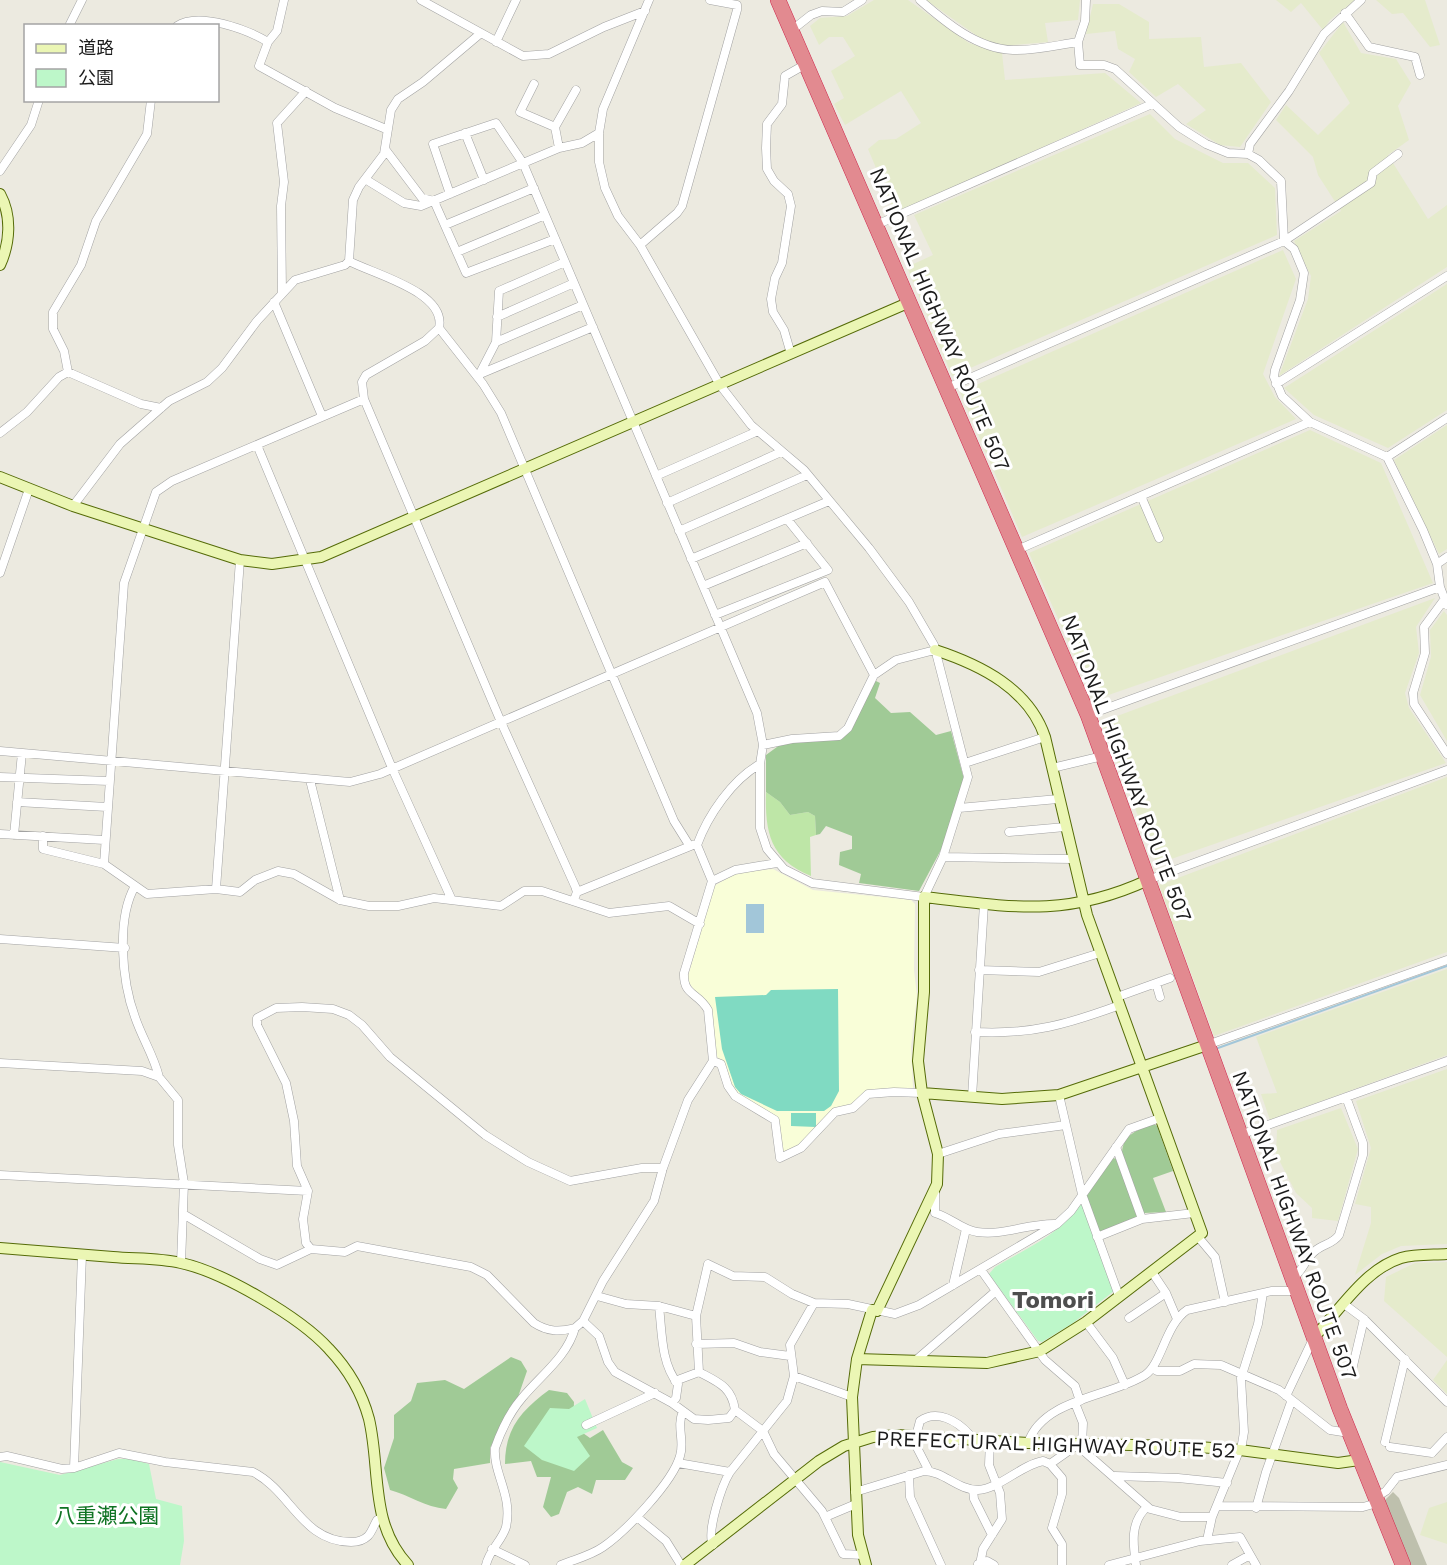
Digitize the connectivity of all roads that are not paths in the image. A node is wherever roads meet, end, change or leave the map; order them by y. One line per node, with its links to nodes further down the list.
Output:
1 (82, 0): 14 (street)
2 (284, 0): 18 (street)
3 (421, 0): 17 (street)
4 (516, 0): 19 (street)
5 (649, 0): 12 (street)
6 (710, 0): 50 (street)
7 (778, 0): 16 (highway, NATIONAL HIGHWAY ROUTE 507)
8 (862, 0): 16 (street)
9 (920, 0): 20 (street)
10 (1086, 0): 20 (street)
11 (1361, 0): 13 (street)
12 (645, 11): 19 (street); 32 (street)
13 (1345, 13): 22 (street); 35 (street)
14 (70, 24)
15 (184, 24): 18 (street)
16 (792, 30): 21 (highway, NATIONAL HIGHWAY ROUTE 507)
17 (481, 33): 19 (street); 30 (street)
18 (268, 42): 25 (street)
19 (496, 42)
20 (1078, 42): 28 (street)
21 (806, 64): 47 (highway, NATIONAL HIGHWAY ROUTE 507); 65 (street)
22 (1420, 75)
23 (534, 84): 29 (street)
24 (576, 90): 29 (street)
25 (306, 91): 30 (street); 57 (street)
26 (38, 102): 38 (street)
27 (151, 102): 66 (street)
28 (1152, 104): 35 (street); 47 (street)
29 (555, 127): 34 (street)
30 (386, 129): 33 (street)
31 (465, 133): 37 (street); 40 (street); 43 (street)
32 (599, 133): 34 (street); 50 (street)
33 (385, 148): 39 (street); 44 (street)
34 (559, 148): 37 (street)
35 (1248, 154): 49 (street)
36 (1398, 154): 49 (street)
37 (523, 163): 40 (street); 41 (street)
38 (0, 171)
39 (365, 179): 44 (street); 52 (street)
40 (484, 180): 43 (street)
41 (534, 188): 45 (street); 46 (street)
42 (0, 194): 54 (street)
43 (450, 194): 44 (street)
44 (434, 201): 46 (street)
45 (545, 215): 48 (street); 51 (street)
46 (445, 225): 51 (street)
47 (876, 225): 59 (highway, NATIONAL HIGHWAY ROUTE 507)
48 (555, 239): 51 (street); 53 (street)
49 (1284, 241): 68 (street); 70 (street)
50 (640, 245): 69 (street)
51 (457, 252)
52 (349, 261): 57 (street); 63 (street)
53 (565, 262): 56 (street); 61 (street)
54 (0, 265)
55 (1447, 276): 68 (street)
56 (574, 283): 60 (street); 61 (street)
57 (282, 293): 58 (street)
58 (274, 302): 72 (street); 73 (street)
59 (910, 302): 65 (street); 70 (highway, NATIONAL HIGHWAY ROUTE 507)
60 (583, 305): 62 (street); 64 (street)
61 (497, 317): 64 (street)
62 (592, 327): 67 (street); 76 (street)
63 (439, 328): 67 (street); 71 (street)
64 (496, 342): 67 (street)
65 (791, 354): 69 (street)
66 (68, 372): 72 (street); 78 (street)
67 (478, 374): 82 (street)
68 (1276, 384): 75 (street)
69 (720, 385): 76 (street); 77 (street)
70 (947, 388): 97 (highway, NATIONAL HIGHWAY ROUTE 507)
71 (364, 399): 73 (street); 91 (street)
72 (161, 408): 90 (street)
73 (322, 416): 79 (street)
74 (1447, 418): 81 (street)
75 (1310, 422): 81 (street); 87 (street)
76 (634, 424): 82 (street); 84 (street)
77 (758, 431): 80 (street); 84 (street)
78 (0, 433)
79 (257, 445): 93 (street); 101 (street)
80 (781, 452): 83 (street); 89 (street)
81 (1387, 457): 102 (street)
82 (525, 470): 91 (street); 110 (street)
83 (807, 475): 88 (street); 94 (street)
84 (656, 476): 89 (street)
85 (0, 477): 86 (street)
86 (29, 489): 90 (street); 103 (street)
87 (1141, 496): 95 (street); 97 (street)
88 (829, 501): 92 (street); 109 (street)
89 (667, 503): 94 (street)
90 (73, 506): 93 (street)
91 (416, 517): 101 (street); 113 (street)
92 (787, 519): 96 (street); 99 (street)
93 (142, 528): 100 (street); 120 (street)
94 (679, 531): 99 (street)
95 (1159, 538)
96 (807, 543): 104 (street); 107 (street)
97 (1017, 550): 112 (highway, NATIONAL HIGHWAY ROUTE 507)
98 (1447, 557): 102 (street)
99 (692, 559): 104 (street)
100 (240, 560): 101 (street); 126 (street)
101 (306, 561): 123 (street)
102 (1437, 564): 105 (street)
103 (0, 573)
104 (703, 586): 107 (street)
105 (1440, 587): 106 (street); 112 (street)
106 (1445, 603): 118 (street)
107 (715, 615): 108 (street)
108 (720, 627): 110 (street); 111 (street); 115 (street)
109 (935, 650): 111 (street); 114 (street); 121 (street)
110 (612, 674): 113 (street); 141 (street)
111 (874, 675): 115 (street)
112 (1088, 715): 119 (highway, NATIONAL HIGHWAY ROUTE 507)
113 (501, 722): 123 (street); 150 (street)
114 (1045, 737): 121 (street); 124 (street)
115 (763, 745): 122 (street)
116 (0, 751): 117 (street)
117 (22, 753): 120 (street); 128 (street)
118 (1447, 754)
119 (1103, 756): 124 (street); 146 (highway, NATIONAL HIGHWAY ROUTE 507)
120 (111, 761): 126 (street); 130 (street)
121 (965, 763): 134 (street)
122 (760, 764): 141 (street); 144 (street)
123 (392, 768): 129 (street); 152 (street)
124 (1052, 768): 131 (street)
125 (1447, 770): 146 (street)
126 (224, 772): 129 (street); 149 (street)
127 (0, 777): 128 (street)
128 (19, 777): 130 (street); 132 (street)
129 (310, 780): 153 (street)
130 (109, 782): 133 (street)
131 (1058, 799): 134 (street); 135 (street)
132 (17, 802): 133 (street); 138 (street)
133 (107, 807): 140 (street)
134 (959, 808): 142 (street)
135 (1065, 827): 136 (street); 143 (street)
136 (1009, 832)
137 (0, 834): 138 (street)
138 (14, 835): 139 (street)
139 (43, 836): 140 (street); 145 (street)
140 (104, 840): 145 (street)
141 (693, 845): 147 (street); 150 (street)
142 (943, 857): 143 (street); 151 (street)
143 (1072, 859): 154 (street)
144 (777, 863): 147 (street); 151 (street)
145 (104, 864): 148 (street)
146 (1148, 880): 154 (street); 167 (highway, NATIONAL HIGHWAY ROUTE 507)
147 (712, 881): 156 (street)
148 (135, 886): 149 (street); 158 (street)
149 (216, 889): 153 (street)
150 (575, 896): 152 (street); 156 (street)
151 (924, 897): 155 (street); 173 (street)
152 (451, 898): 153 (street)
153 (340, 900)
154 (1083, 903): 155 (street); 159 (street)
155 (984, 904): 161 (street)
156 (700, 924): 168 (street)
157 (0, 939): 158 (street)
158 (125, 948): 172 (street)
159 (1100, 954): 161 (street); 165 (street)
160 (1447, 960): 167 (street)
161 (980, 970): 166 (street)
162 (1170, 978): 163 (street)
163 (1155, 983): 164 (street); 165 (street)
164 (1160, 997)
165 (1118, 1001): 166 (street); 171 (street)
166 (975, 1032): 175 (street)
167 (1207, 1045): 171 (street); 179 (highway, NATIONAL HIGHWAY ROUTE 507)
168 (713, 1061): 173 (street); 182 (street)
169 (1447, 1061): 176 (street)
170 (0, 1063): 172 (street)
171 (1142, 1067): 174 (street); 177 (street)
172 (159, 1077): 184 (street)
173 (922, 1093): 175 (street); 181 (street)
174 (1059, 1095): 175 (street); 178 (street)
175 (972, 1097)
176 (1346, 1097): 179 (street); 203 (street)
177 (1160, 1118): 180 (street); 188 (street)
178 (1066, 1125): 181 (street); 187 (street)
179 (1240, 1135): 203 (highway, NATIONAL HIGHWAY ROUTE 507)
180 (1116, 1147): 187 (street); 190 (street)
181 (938, 1154): 186 (street)
182 (663, 1168): 185 (street); 207 (street)
183 (0, 1175): 184 (street)
184 (184, 1183): 185 (street); 189 (street)
185 (308, 1191): 196 (street)
186 (935, 1193): 192 (street); 213 (street)
187 (1082, 1194): 191 (street); 193 (street)
188 (1194, 1213): 190 (street); 194 (street)
189 (183, 1215): 196 (street); 199 (street)
190 (1142, 1219): 193 (street)
191 (1057, 1224): 192 (street); 200 (street)
192 (966, 1229): 202 (street)
193 (1097, 1237): 208 (street)
194 (1199, 1238): 201 (street); 209 (street)
195 (0, 1248): 198 (street)
196 (311, 1249): 220 (street)
197 (1447, 1254): 211 (street)
198 (82, 1255): 199 (street); 261 (street)
199 (181, 1263): 279 (street)
200 (981, 1270): 202 (street); 204 (street)
201 (1152, 1272): 205 (street); 208 (street)
202 (953, 1285): 213 (street)
203 (1296, 1285): 206 (street); 221 (highway, NATIONAL HIGHWAY ROUTE 507)
204 (996, 1291): 223 (street); 227 (street)
205 (1166, 1293): 215 (street); 216 (street)
206 (1263, 1293): 209 (street); 231 (street)
207 (597, 1296): 212 (street); 218 (street)
208 (1119, 1296): 219 (street)
209 (1225, 1302): 216 (street)
210 (814, 1303): 213 (street); 214 (street); 224 (street)
211 (1344, 1304): 217 (street); 221 (street)
212 (659, 1306): 214 (street); 233 (street)
213 (875, 1310): 225 (street)
214 (696, 1316): 222 (street)
215 (1129, 1318)
216 (1177, 1319): 228 (street)
217 (1364, 1319): 226 (street); 229 (street)
218 (583, 1321): 220 (street); 235 (street)
219 (1086, 1322): 223 (street); 234 (street)
220 (575, 1328): 283 (street)
221 (1315, 1336): 237 (street); 245 (highway, NATIONAL HIGHWAY ROUTE 507)
222 (696, 1344): 224 (street); 230 (street)
223 (1040, 1351): 227 (street); 238 (street)
224 (790, 1356): 232 (street)
225 (857, 1359): 227 (street); 236 (street)
226 (1405, 1359): 239 (street); 254 (street)
227 (915, 1361)
228 (1153, 1368): 231 (street); 234 (street)
229 (1352, 1370)
230 (699, 1372): 233 (street); 241 (street)
231 (1242, 1372): 237 (street); 253 (street)
232 (794, 1376): 236 (street); 244 (street)
233 (675, 1381): 240 (street)
234 (1125, 1384): 238 (street)
235 (654, 1393): 240 (street); 243 (street)
236 (852, 1397): 250 (street)
237 (1289, 1399): 245 (street); 255 (street)
238 (1078, 1402): 251 (street); 252 (street)
239 (1447, 1402)
240 (672, 1403): 242 (street)
241 (735, 1410): 242 (street); 244 (street)
242 (683, 1411): 258 (street)
243 (586, 1425)
244 (763, 1431): 262 (street); 266 (street)
245 (1349, 1433): 257 (highway, NATIONAL HIGHWAY ROUTE 507)
246 (914, 1436): 248 (street, PREFECTURAL HIGHWAY ROUTE 52); 248 (street); 250 (street, PREFECTURAL HIGHWAY ROUTE 52); 263 (street)
247 (1447, 1437): 254 (street)
248 (969, 1439): 249 (street, PREFECTURAL HIGHWAY ROUTE 52)
249 (990, 1441): 251 (street, PREFECTURAL HIGHWAY ROUTE 52); 267 (street)
250 (854, 1442): 266 (street, PREFECTURAL HIGHWAY ROUTE 52); 270 (street)
251 (1028, 1443): 252 (street, PREFECTURAL HIGHWAY ROUTE 52)
252 (1080, 1445): 253 (street, PREFECTURAL HIGHWAY ROUTE 52); 259 (street); 265 (street)
253 (1240, 1450): 255 (street, PREFECTURAL HIGHWAY ROUTE 52); 268 (street)
254 (1432, 1454): 260 (street)
255 (1272, 1455): 257 (street, PREFECTURAL HIGHWAY ROUTE 52); 275 (street)
256 (0, 1457): 261 (street)
257 (1359, 1460): 271 (highway, NATIONAL HIGHWAY ROUTE 507)
258 (678, 1464): 262 (street); 276 (street)
259 (1050, 1464): 267 (street); 297 (street)
260 (1444, 1466): 271 (street)
261 (74, 1468): 279 (street)
262 (730, 1472): 282 (street)
263 (928, 1472): 264 (street); 269 (street)
264 (909, 1475): 270 (street); 295 (street)
265 (1114, 1476): 268 (street); 274 (street)
266 (796, 1479): 277 (street); 282 (street, PREFECTURAL HIGHWAY ROUTE 52)
267 (996, 1483): 269 (street); 280 (street)
268 (1227, 1483): 273 (street)
269 (973, 1490): 280 (street)
270 (855, 1492): 272 (street)
271 (1376, 1501): 275 (street); 301 (highway, NATIONAL HIGHWAY ROUTE 507)
272 (856, 1504): 277 (street); 285 (street)
273 (1218, 1506): 275 (street); 278 (street)
274 (1147, 1507): 278 (street); 286 (street)
275 (1256, 1508)
276 (637, 1517): 292 (street); 293 (street)
277 (825, 1517): 285 (street)
278 (1212, 1517): 281 (street)
279 (381, 1518): 289 (street)
280 (992, 1535): 288 (street)
281 (1207, 1540): 284 (street); 286 (street)
282 (713, 1545): 287 (street, PREFECTURAL HIGHWAY ROUTE 52)
283 (492, 1549): 290 (street); 291 (street)
284 (1250, 1556): 299 (street); 300 (street)
285 (864, 1560)
286 (1135, 1561): 298 (street)
287 (698, 1562): 294 (street, PREFECTURAL HIGHWAY ROUTE 52)
288 (978, 1564): 296 (street)
289 (408, 1565)
290 (486, 1565)
291 (525, 1565)
292 (561, 1565)
293 (681, 1565)
294 (686, 1565)
295 (941, 1565)
296 (994, 1565)
297 (1062, 1565)
298 (1109, 1565)
299 (1232, 1565)
300 (1256, 1565)
301 (1403, 1565)

